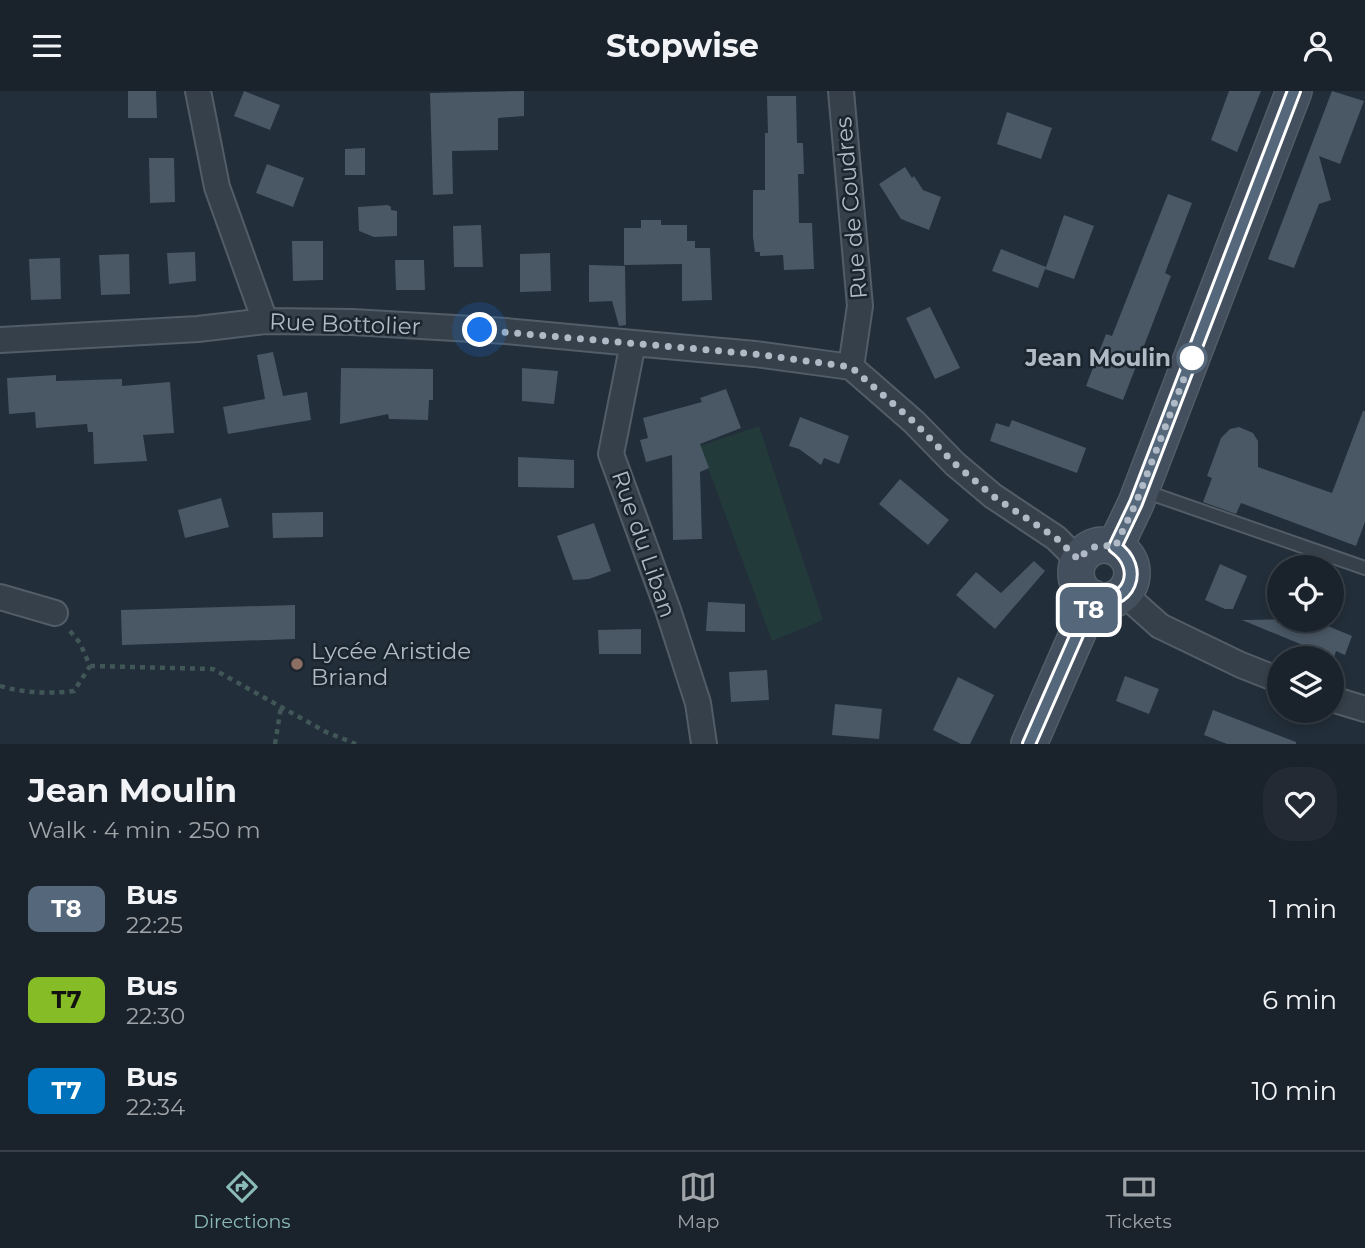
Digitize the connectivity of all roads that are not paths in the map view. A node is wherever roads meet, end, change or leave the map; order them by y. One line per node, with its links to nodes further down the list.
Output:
1 (198, 91): 4 (street)
2 (841, 91): 7 (street, Rue de Coudres)
3 (1294, 91): 8 (main road)
4 (265, 320): 5 (street, Rue Bottolier); 6 (street, Rue Bottolier)
5 (0, 340)
6 (633, 343): 7 (street, Rue Bottolier); 18 (street, Rue du Liban)
7 (851, 367): 10 (street)
8 (1141, 490): 9 (main road); 11 (lane)
9 (1115, 547): 10 (main road); 12 (main road)
10 (1079, 560): 12 (main road)
11 (1365, 567)
12 (1108, 595): 15 (street); 19 (main road)
13 (0, 597): 14 (street)
14 (55, 613)
15 (1267, 675)
16 (1344, 703): 17 (street)
17 (1365, 709)
18 (704, 744)
19 (1028, 744)

